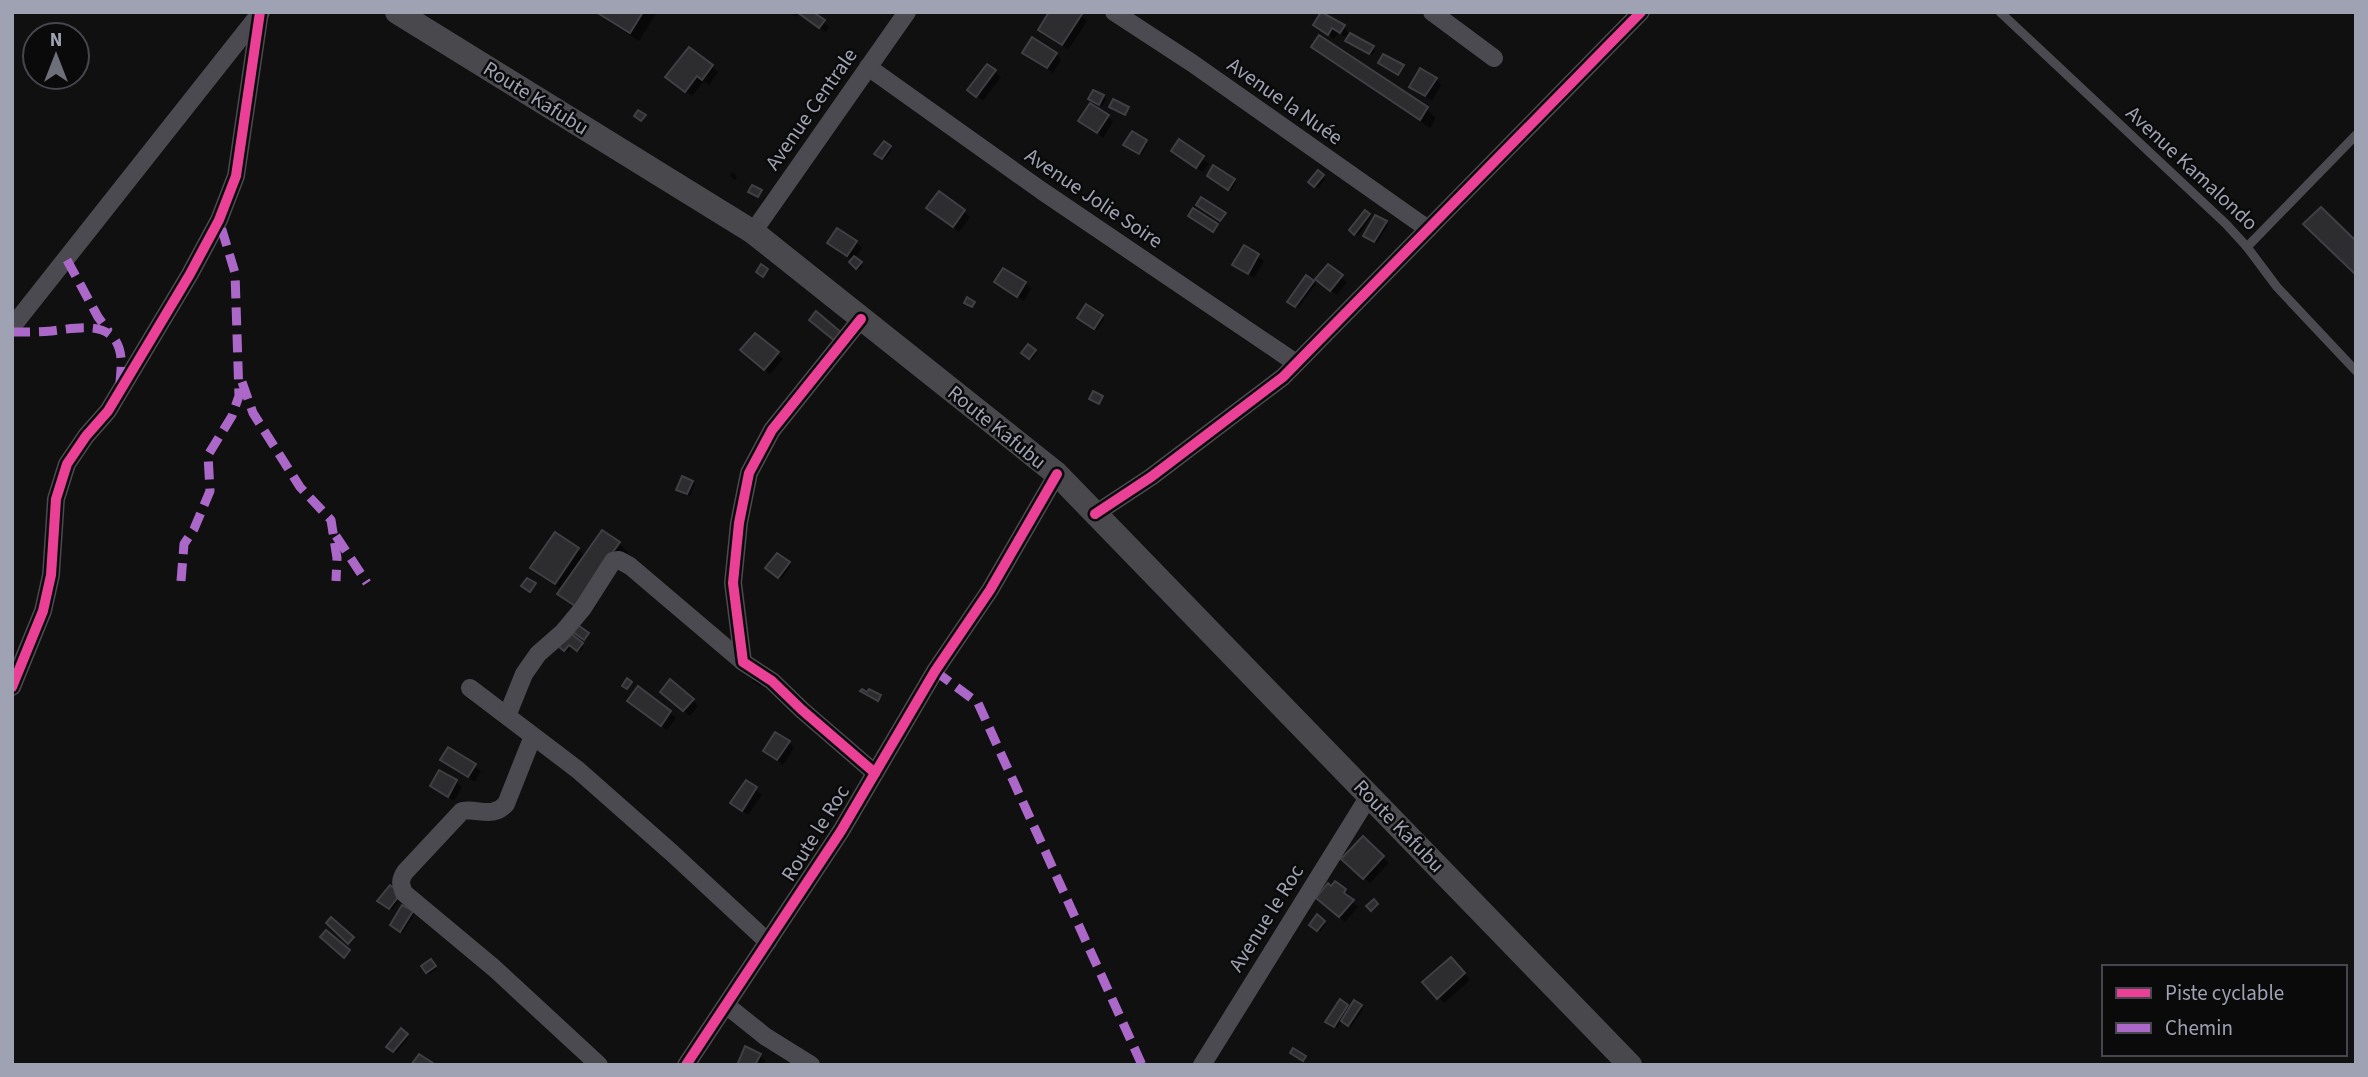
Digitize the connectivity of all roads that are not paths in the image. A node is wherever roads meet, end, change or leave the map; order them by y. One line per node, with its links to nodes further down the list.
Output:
1 (397, 12): 11 (main road, Route Kafubu)
2 (1114, 12): 10 (street, Avenue la Nuée)
3 (1432, 12): 7 (street)
4 (1641, 12): 10 (street)
5 (2000, 12): 12 (lane, Avenue Kamalondo)
6 (905, 14): 8 (street, Avenue Centrale)
7 (1494, 58)
8 (868, 67): 11 (street, Avenue Centrale); 15 (street, Avenue Jolie Soire)
9 (2356, 135): 12 (lane, Avenue Kamalondo)
10 (1428, 229): 15 (street)
11 (753, 232): 13 (main road, Route Kafubu)
12 (2247, 247): 16 (lane)
13 (861, 318): 17 (main road, Route Kafubu); 19 (street)
14 (12, 327): 20 (street)
15 (1296, 363): 18 (street)
16 (2356, 371)
17 (1057, 474): 18 (main road, Route Kafubu); 24 (street, Route le Roc)
18 (1095, 514): 25 (main road, Route Kafubu)
19 (743, 662): 22 (street); 24 (street)
20 (12, 687)
21 (470, 688): 22 (street)
22 (507, 716): 23 (street)
23 (533, 736): 26 (street); 28 (street)
24 (875, 773): 26 (street, Route le Roc)
25 (1369, 796): 31 (street, Avenue le Roc); 32 (main road, Route Kafubu)
26 (768, 942): 27 (street, Route le Roc)
27 (726, 1005): 29 (street, Route le Roc); 30 (street)
28 (600, 1065)
29 (686, 1065)
30 (811, 1065)
31 (1202, 1065)
32 (1630, 1065)

